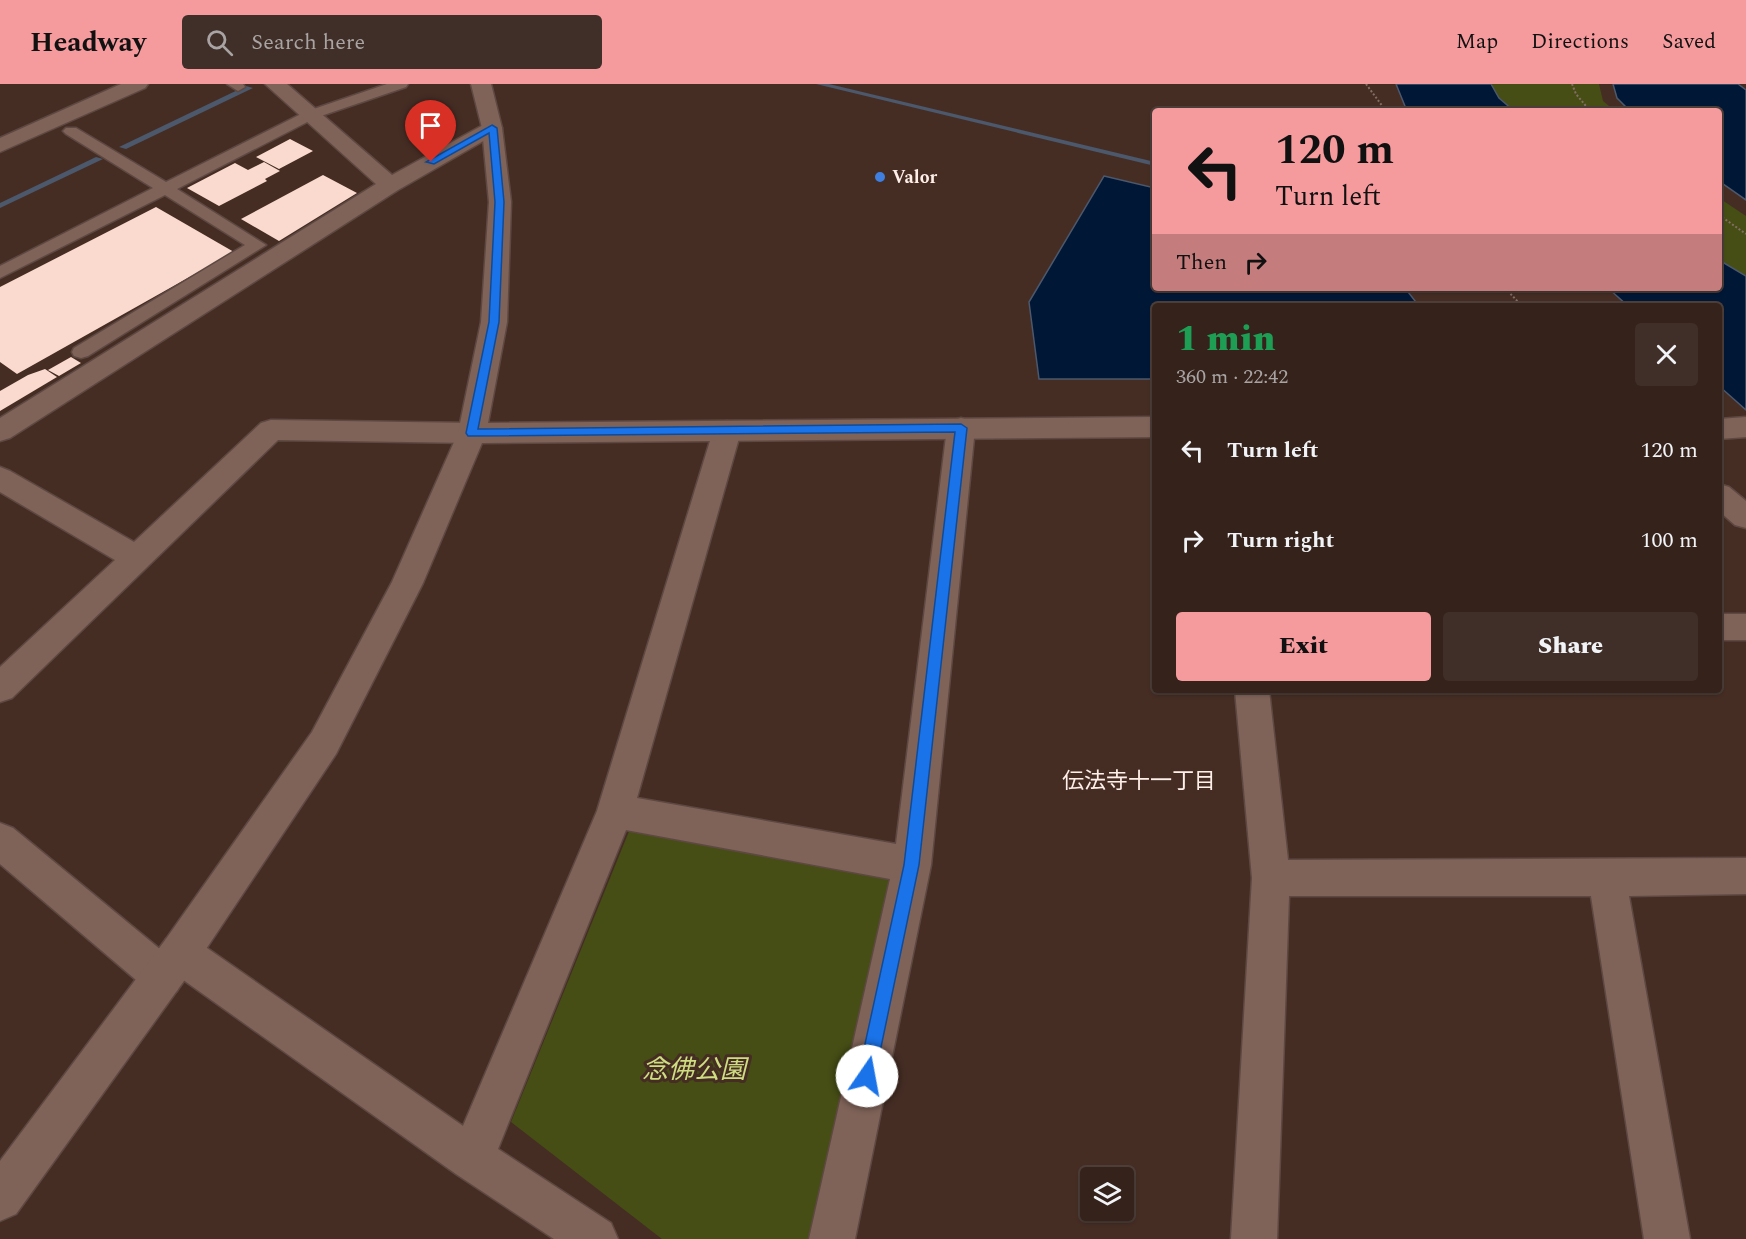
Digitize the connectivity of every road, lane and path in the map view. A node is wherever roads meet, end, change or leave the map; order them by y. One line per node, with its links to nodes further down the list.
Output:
1 (138, 84): 12 (street)
2 (275, 84): 9 (street)
3 (401, 84): 9 (lane)
4 (481, 84): 10 (street)
5 (1366, 84): 7 (path)
6 (1572, 84): 8 (path)
7 (1384, 108)
8 (1588, 108)
9 (310, 115): 13 (street); 14 (lane)
10 (492, 128): 13 (street); 27 (street)
11 (71, 132): 14 (lane)
12 (0, 146)
13 (390, 185): 25 (street)
14 (165, 189): 17 (lane); 20 (lane)
15 (1722, 217): 16 (path)
16 (1746, 234)
17 (0, 273)
18 (1508, 291): 19 (path)
19 (1519, 303)
20 (81, 352)
21 (1152, 427): 23 (street)
22 (1746, 427): 24 (street)
23 (961, 428): 26 (street); 38 (street)
24 (1722, 429)
25 (0, 431)
26 (727, 431): 27 (street); 36 (street)
27 (472, 433): 31 (street); 42 (street)
28 (0, 478): 31 (street)
29 (1722, 497): 30 (street)
30 (1746, 517)
31 (137, 558): 34 (street)
32 (1722, 627): 33 (street)
33 (1746, 627)
34 (0, 688)
35 (1252, 693): 40 (street)
36 (615, 811): 38 (street); 43 (street)
37 (0, 840): 42 (street)
38 (912, 865): 46 (street)
39 (1746, 876): 41 (street)
40 (1271, 878): 41 (street); 47 (street)
41 (1607, 878): 48 (street)
42 (171, 965): 43 (street); 44 (street)
43 (472, 1158): 45 (street)
44 (0, 1198)
45 (595, 1239)
46 (832, 1239)
47 (1254, 1239)
48 (1667, 1239)

